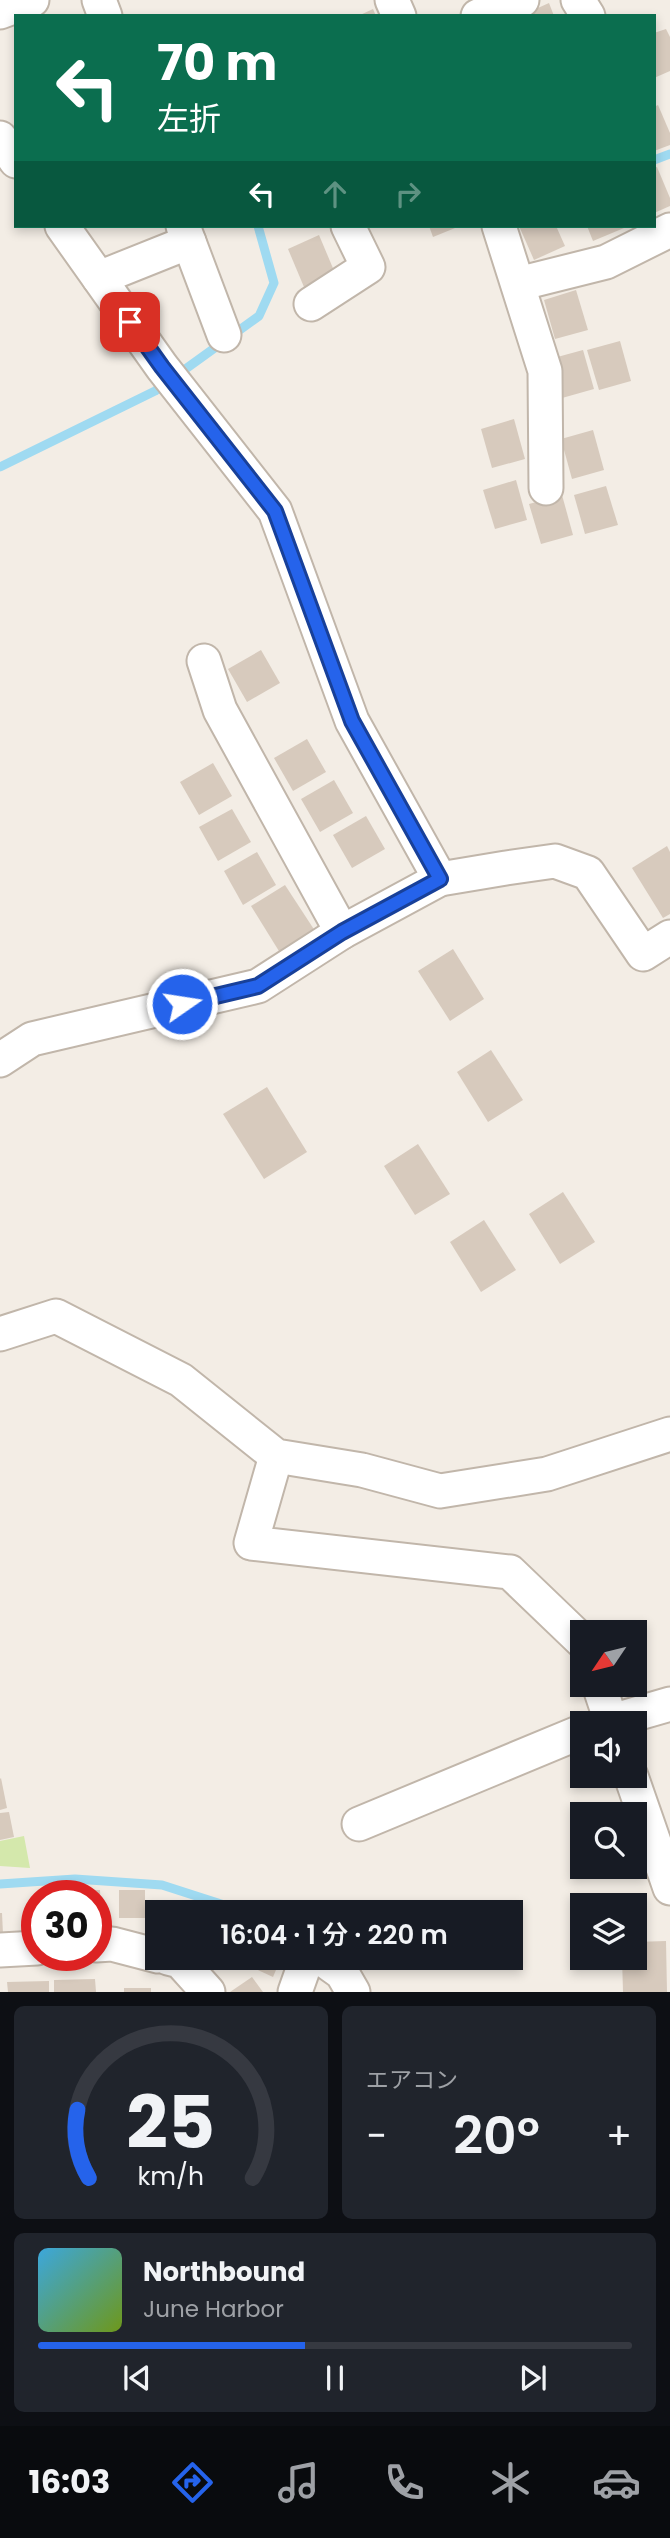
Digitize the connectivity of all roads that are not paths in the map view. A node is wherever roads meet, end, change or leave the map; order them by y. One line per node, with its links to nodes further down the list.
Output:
1 (32, 0): 3 (street)
2 (522, 0): 4 (street)
3 (0, 12)
4 (484, 14)
5 (0, 138): 6 (street)
6 (14, 158)
7 (63, 228): 12 (street)
8 (349, 228): 14 (street)
9 (500, 228): 13 (street)
10 (670, 230): 13 (street)
11 (186, 234): 12 (street); 15 (street)
12 (99, 278): 18 (street)
13 (517, 284): 16 (street)
14 (311, 304)
15 (224, 335)
16 (546, 488)
17 (204, 661): 19 (street)
18 (440, 879): 19 (street); 20 (street)
19 (342, 932): 21 (street)
20 (670, 937)
21 (0, 1060)
22 (0, 1334): 24 (street)
23 (670, 1434): 24 (street)
24 (276, 1456): 25 (street)
25 (570, 1630)
26 (670, 1703): 27 (street)
27 (645, 1711)
28 (570, 1738): 30 (street)
29 (635, 1788): 31 (street)
30 (359, 1824)
31 (670, 1888)
32 (112, 1944): 35 (street)
33 (21, 1949): 34 (street)
34 (0, 1950)
35 (145, 1953)
36 (188, 1970): 39 (street)
37 (303, 1970): 40 (street)
38 (338, 1970): 41 (street)
39 (208, 1992)
40 (295, 1992)
41 (353, 1992)

